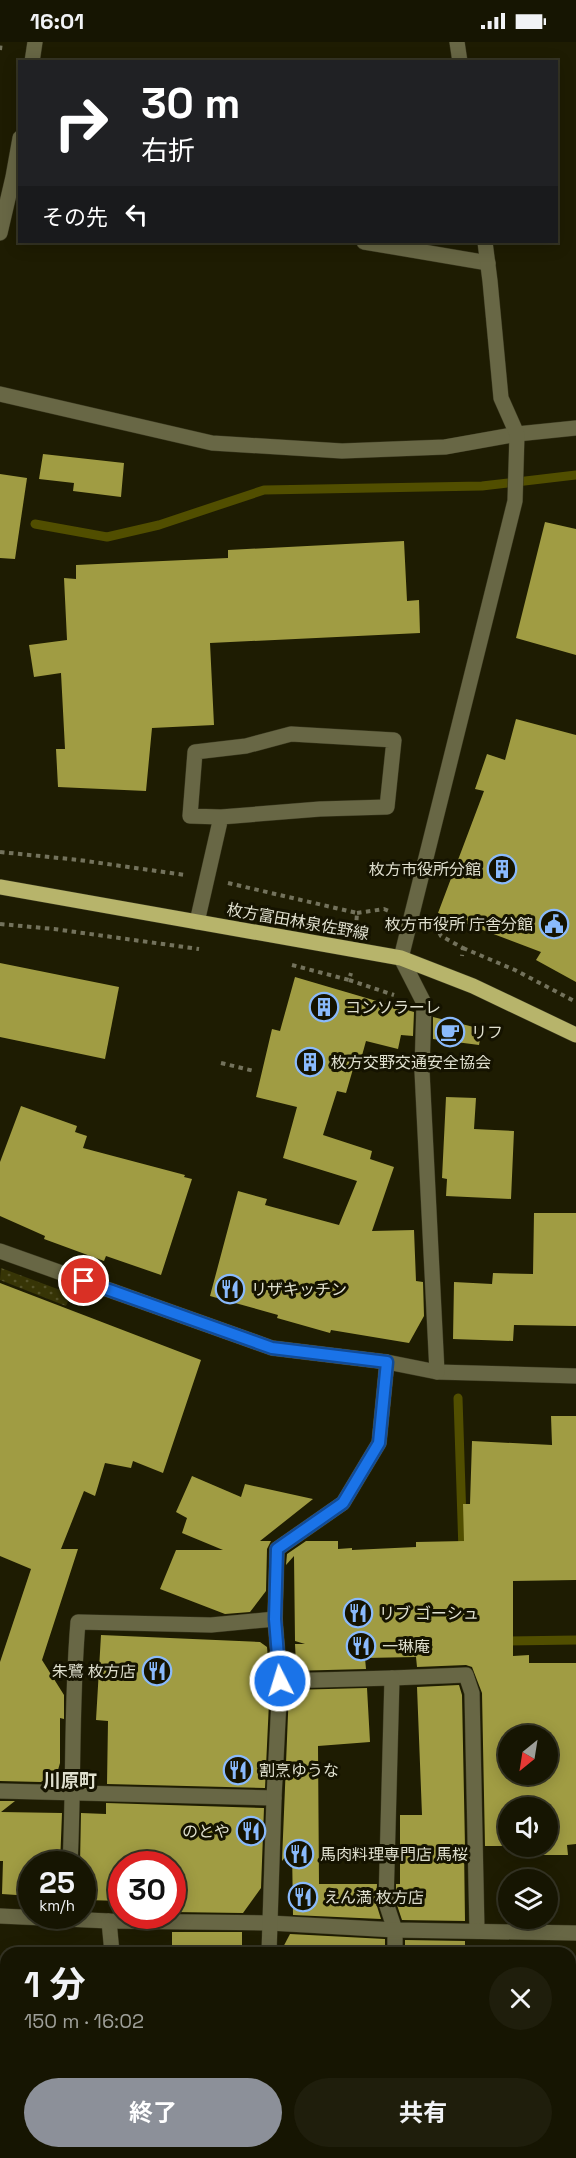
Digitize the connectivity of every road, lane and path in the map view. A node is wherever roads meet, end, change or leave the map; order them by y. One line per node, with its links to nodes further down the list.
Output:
1 (1, 42): 5 (path)
2 (35, 42): 6 (street)
3 (452, 42): 4 (street)
4 (457, 42): 7 (street)
5 (0, 50)
6 (32, 60)
7 (460, 60)
8 (18, 158): 9 (street)
9 (16, 178): 10 (street)
10 (0, 233)
11 (370, 243): 13 (street)
12 (485, 243): 13 (street)
13 (488, 262): 16 (street)
14 (0, 394): 16 (street)
15 (576, 428): 16 (street)
16 (517, 434): 21 (street)
17 (221, 817): 17 (street); 19 (street)
18 (0, 888): 19 (main road, 枚方富田林泉佐野線)
19 (197, 922): 21 (main road, 枚方富田林泉佐野線)
20 (463, 948): 22 (path)
21 (401, 958): 23 (main road, 枚方富田林泉佐野線); 30 (street)
22 (576, 1002)
23 (576, 1035)
24 (356, 1060): 26 (path)
25 (220, 1063): 27 (path)
26 (374, 1063)
27 (254, 1071)
28 (0, 1251): 29 (street)
29 (387, 1362): 30 (street); 32 (street)
30 (437, 1372): 31 (street)
31 (576, 1376)
32 (275, 1619): 34 (street); 36 (street)
33 (392, 1678): 34 (street); 44 (street); 45 (street)
34 (280, 1681): 37 (street)
35 (0, 1791): 36 (street)
36 (74, 1794): 37 (street); 38 (street)
37 (274, 1798): 42 (street)
38 (71, 1851)
39 (0, 1916): 40 (street)
40 (18, 1916)
41 (186, 1922): 42 (street)
42 (270, 1923): 44 (street); 48 (street)
43 (110, 1929): 47 (street)
44 (395, 1930): 45 (street); 49 (street)
45 (477, 1931): 46 (street)
46 (576, 1933)
47 (111, 1947)
48 (269, 1947)
49 (394, 1947)

